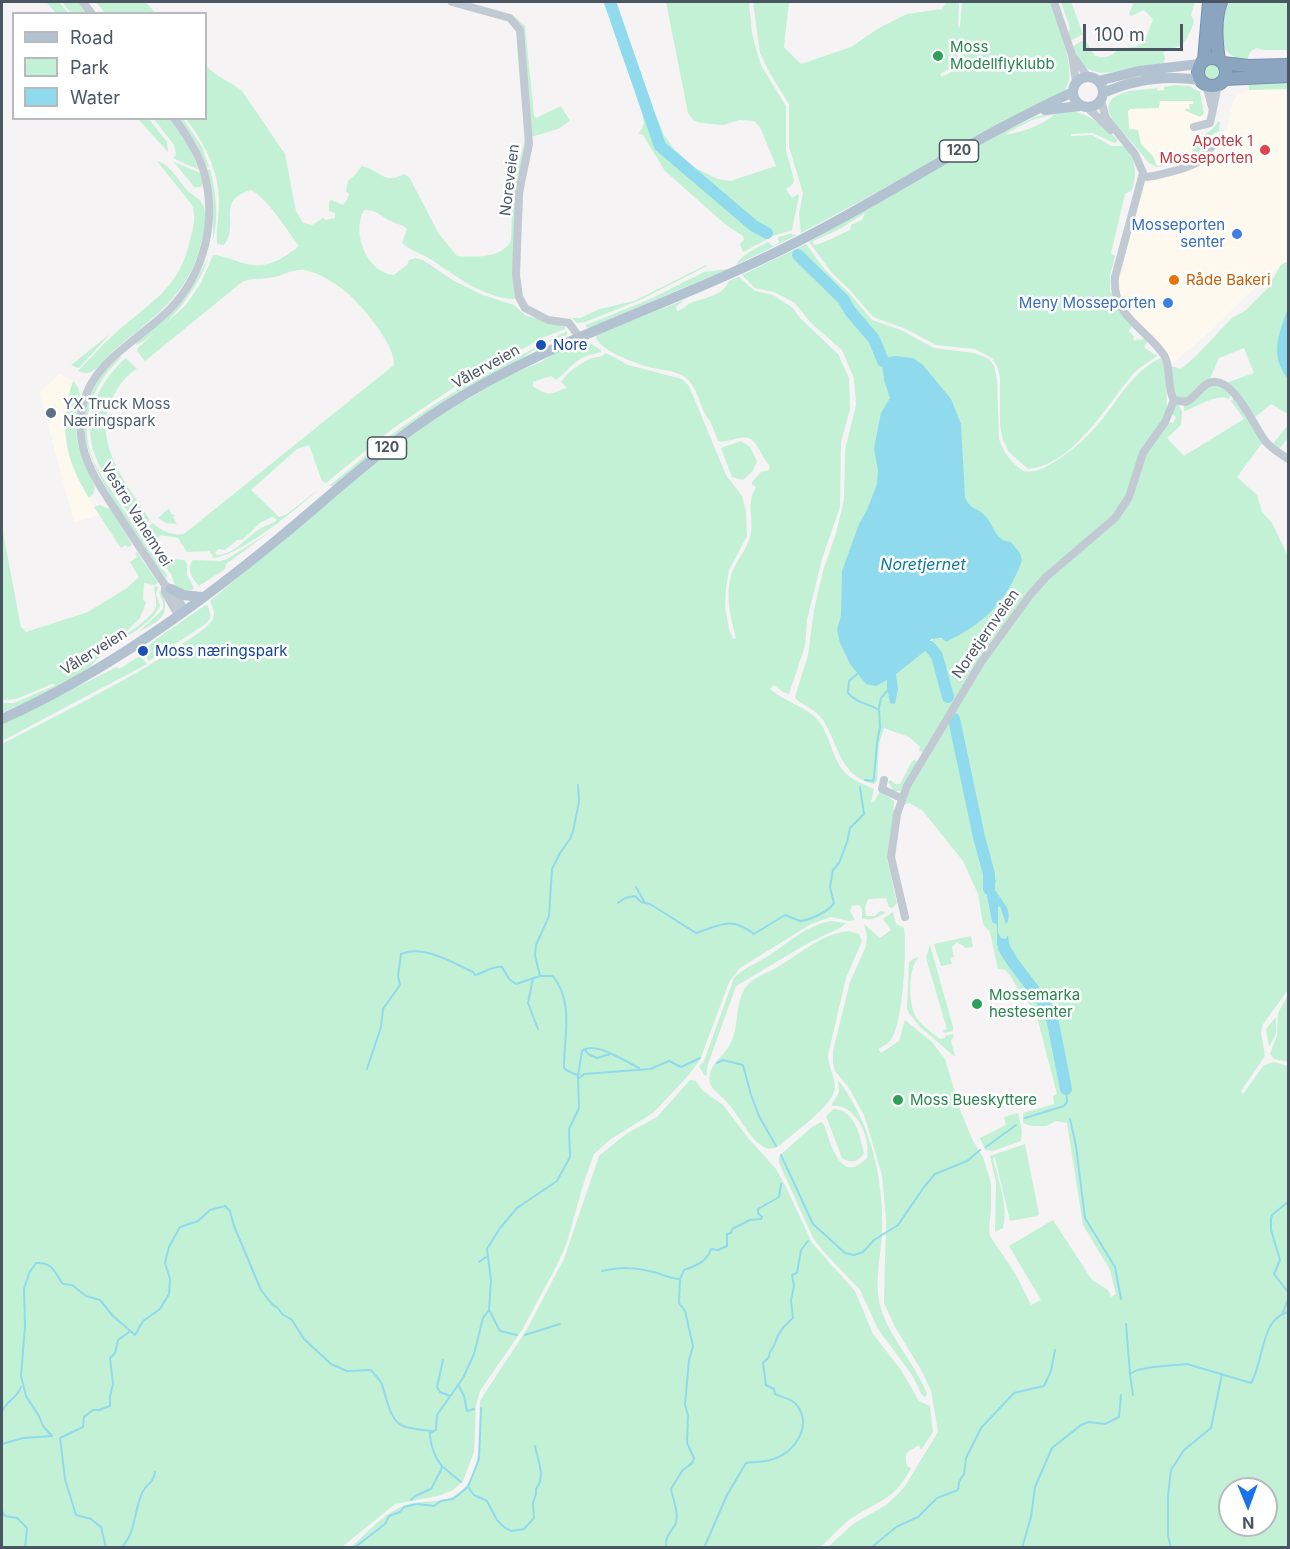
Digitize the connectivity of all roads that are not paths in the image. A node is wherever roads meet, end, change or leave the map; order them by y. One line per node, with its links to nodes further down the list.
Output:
1 (452, 2): 21 (street, Noreveien)
2 (1054, 2): 5 (street)
3 (1209, 2): 7 (highway)
4 (1221, 2): 6 (highway)
5 (1072, 55): 10 (street); 12 (street)
6 (1221, 61): 7 (highway); 8 (highway); 11 (highway)
7 (1202, 62): 10 (main road, 120); 11 (highway)
8 (1288, 66)
9 (1288, 76): 11 (highway)
10 (1093, 79): 12 (main road, 120); 13 (main road)
11 (1212, 82): 13 (main road, 120); 17 (street)
12 (1075, 87): 14 (main road); 15 (main road, Vålerveien / 120)
13 (1102, 97): 14 (main road, 120); 18 (street)
14 (1084, 107): 15 (main road, Vålerveien / 120); 18 (street)
15 (1030, 114): 21 (main road, Vålerveien / 120)
16 (175, 120): 24 (street, Vestre Vanemvei)
17 (1194, 127)
18 (1118, 134): 20 (street)
19 (1219, 140): 20 (street)
20 (1143, 173): 22 (street)
21 (579, 337): 25 (main road, Vålerveien / 120)
22 (1174, 400): 23 (street); 29 (street, Noretjernveien)
23 (1288, 459)
24 (168, 587): 25 (main road); 26 (street, Vestre Vanemvei)
25 (202, 597): 26 (main road, Vålerveien / 120)
26 (181, 612): 27 (main road, Vålerveien / 120)
27 (2, 719)
28 (884, 780): 29 (street)
29 (902, 798): 30 (street, Noretjernveien)
30 (905, 917)

